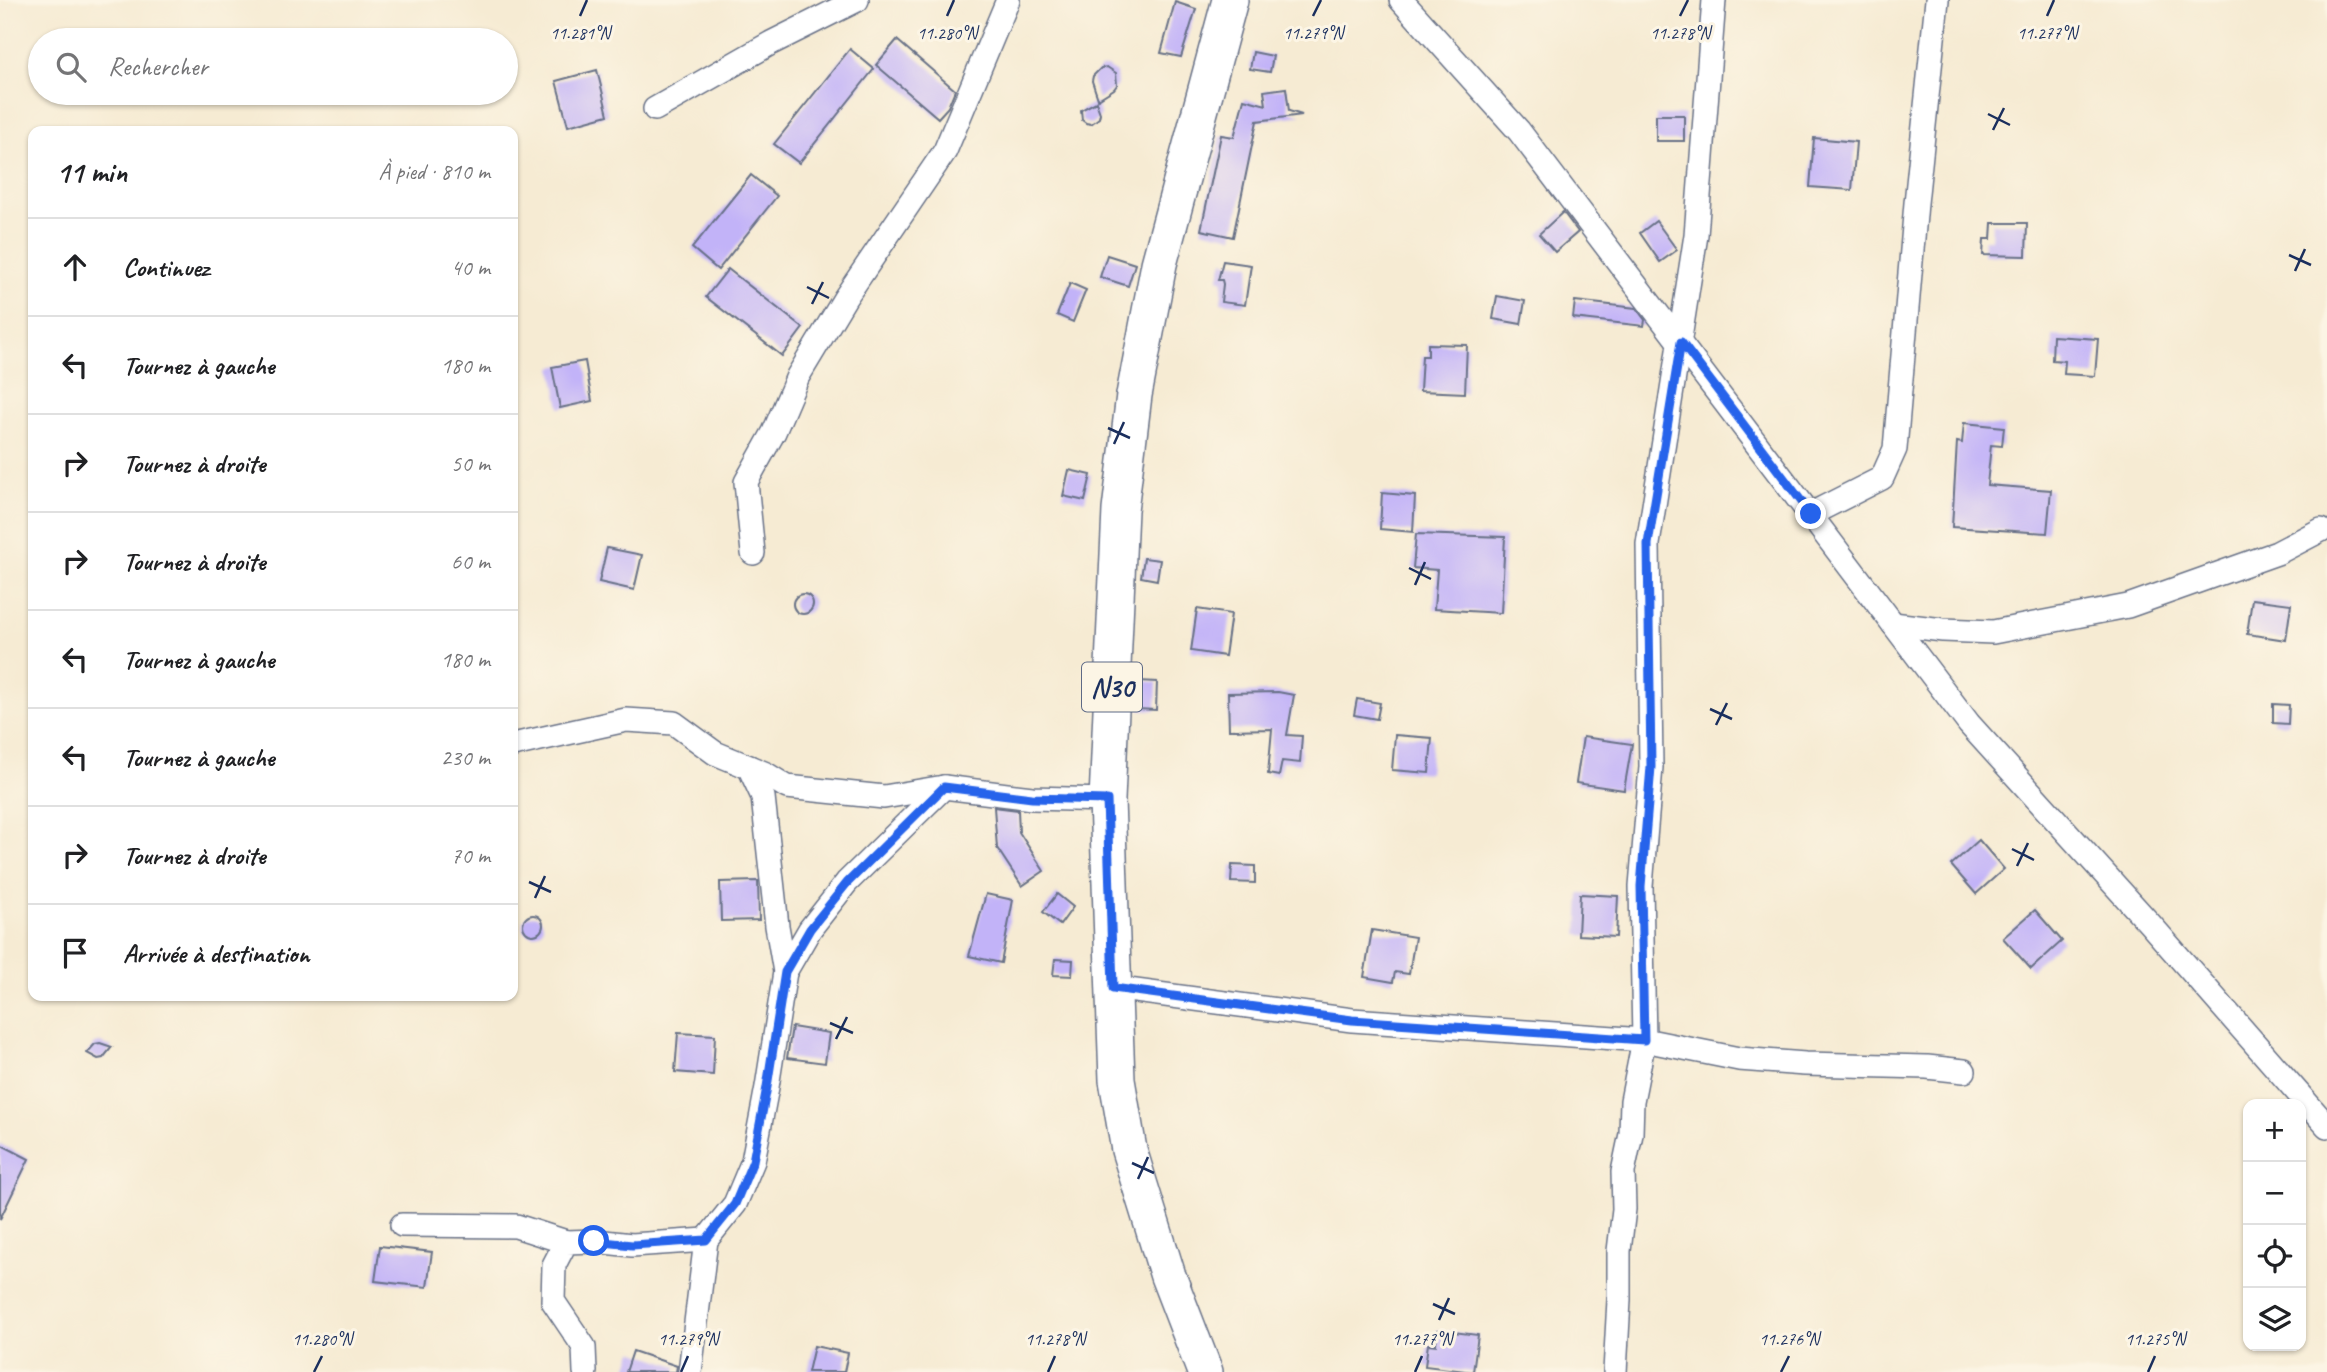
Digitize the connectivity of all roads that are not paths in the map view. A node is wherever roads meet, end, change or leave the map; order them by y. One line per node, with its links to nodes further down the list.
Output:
1 (857, 0): 7 (street)
2 (1008, 0): 11 (street)
3 (1230, 0): 16 (main road, N30)
4 (1401, 0): 8 (street)
5 (1714, 0): 8 (street)
6 (1937, 0): 9 (street)
7 (655, 109)
8 (1681, 342): 9 (street); 19 (street)
9 (1811, 514): 12 (street)
10 (2321, 530): 12 (street)
11 (753, 554)
12 (1893, 624): 21 (street)
13 (518, 745): 14 (street)
14 (749, 767): 15 (street); 17 (street)
15 (944, 787): 16 (street); 17 (street)
16 (1107, 800): 18 (main road, N30)
17 (785, 972): 23 (street)
18 (1113, 988): 19 (street); 27 (main road, N30)
19 (1644, 1040): 20 (street); 28 (street)
20 (1964, 1071)
21 (2327, 1126)
22 (402, 1225): 24 (street)
23 (706, 1240): 24 (street); 26 (street)
24 (566, 1242): 25 (street)
25 (585, 1372)
26 (690, 1372)
27 (1205, 1372)
28 (1615, 1372)

